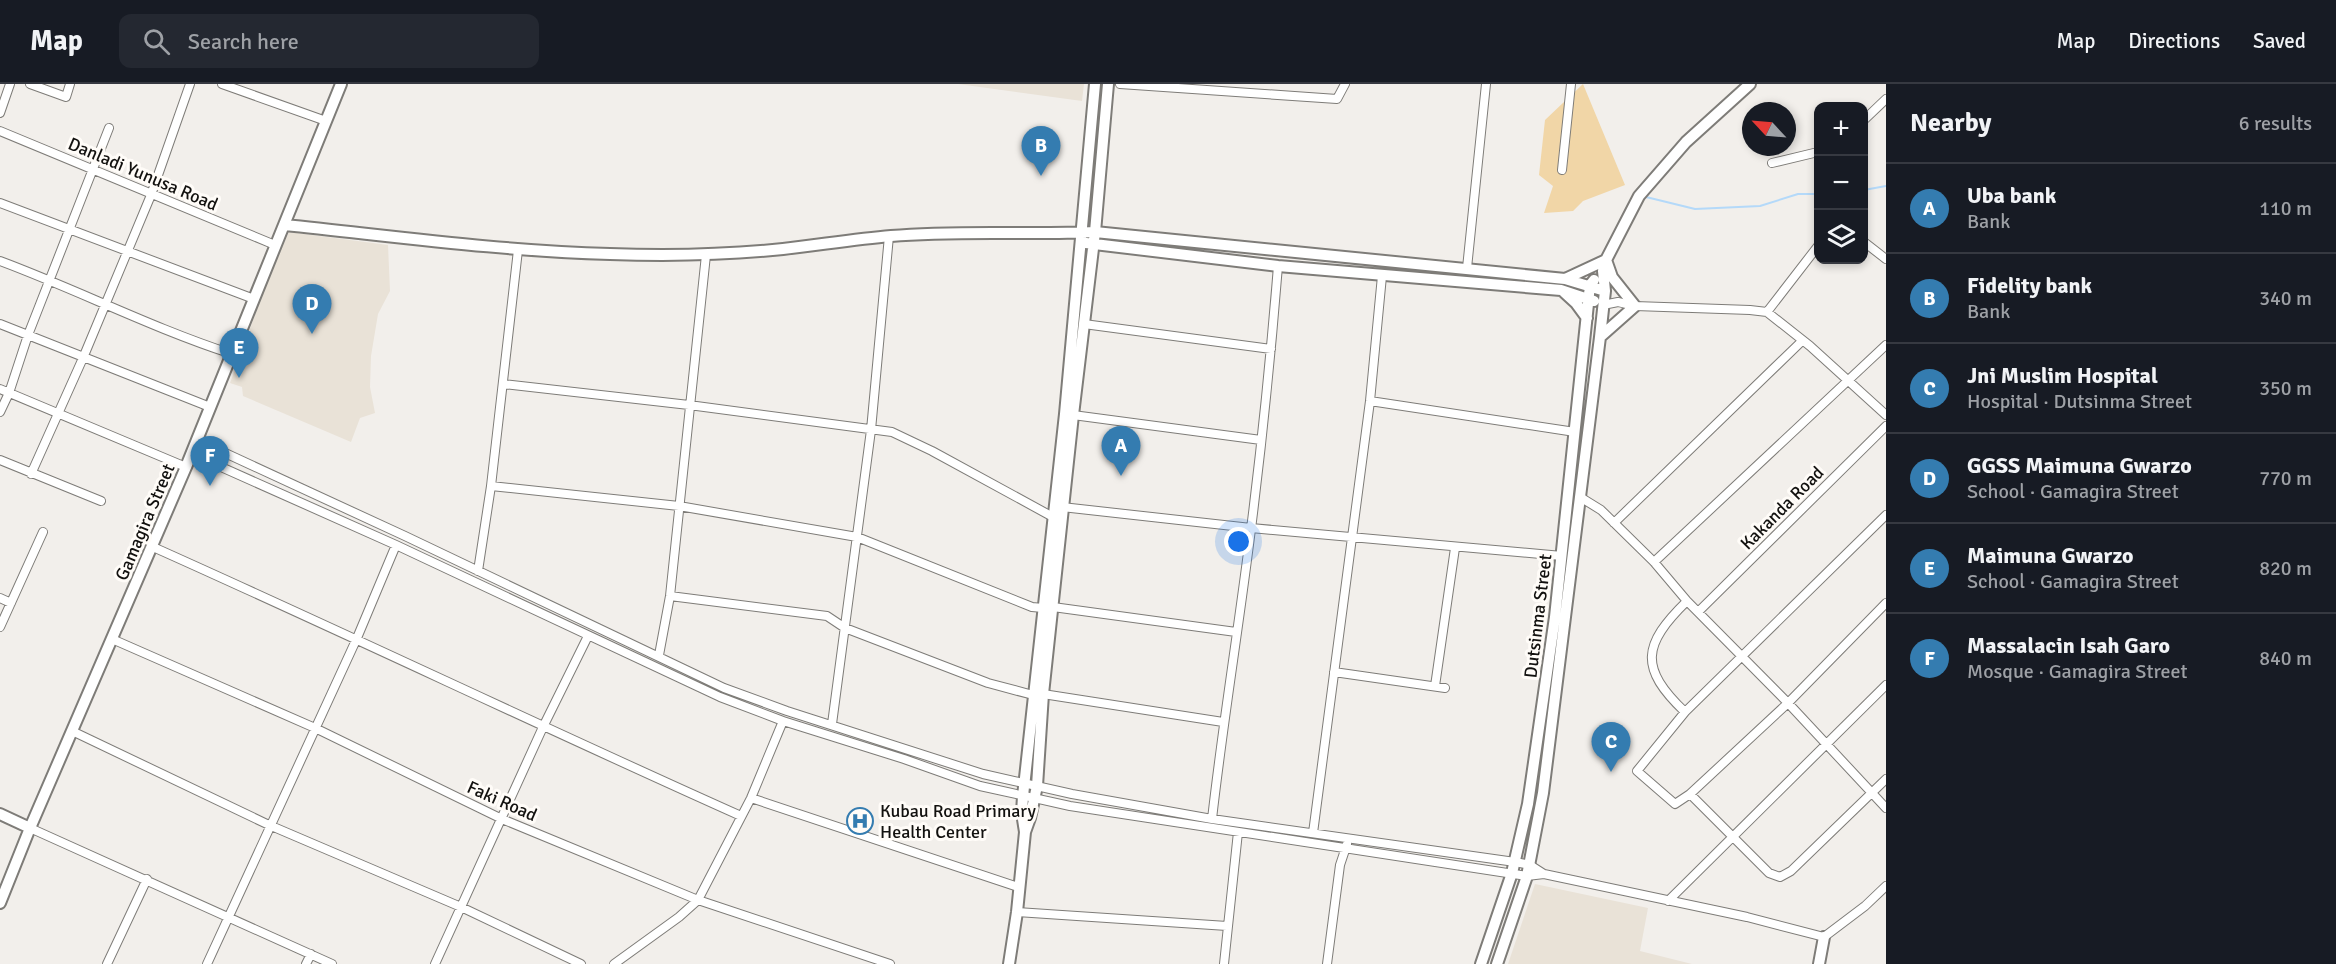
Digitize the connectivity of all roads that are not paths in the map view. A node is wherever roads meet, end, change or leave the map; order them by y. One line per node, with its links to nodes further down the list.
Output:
1 (10, 84): 15 (street)
2 (30, 84): 3 (street)
3 (70, 84)
4 (190, 84): 24 (street)
5 (222, 84): 17 (street)
6 (341, 84): 17 (street, Gamagira Street)
7 (1095, 84): 30 (street)
8 (1108, 84): 28 (street)
9 (1120, 84): 10 (street)
10 (1345, 84)
11 (1486, 84): 42 (street)
12 (1571, 84): 23 (street)
13 (1750, 84): 40 (street)
14 (1886, 99): 16 (street)
15 (0, 113)
16 (1868, 115)
17 (326, 121): 26 (street, Gamagira Street)
18 (110, 128): 22 (street)
19 (0, 130): 22 (street, Danladi Yunusa Road)
20 (1814, 153): 21 (street)
21 (1772, 163)
22 (94, 170): 24 (street, Danladi Yunusa Road); 27 (street)
23 (1562, 170)
24 (151, 195): 31 (street, Danladi Yunusa Road); 35 (street)
25 (0, 203): 27 (street)
26 (285, 225): 31 (street, Gamagira Street); 34 (street)
27 (70, 229): 35 (street); 44 (street)
28 (1095, 232): 30 (street); 32 (street); 42 (street)
29 (889, 236): 30 (street); 37 (street); 77 (street)
30 (1081, 237): 32 (street); 91 (street)
31 (275, 245): 49 (street, Gamagira Street)
32 (1093, 245): 41 (street); 57 (street)
33 (1868, 246): 38 (street)
34 (518, 250): 37 (street); 66 (street)
35 (127, 251): 49 (street); 51 (street)
36 (1814, 251): 54 (street)
37 (706, 255): 70 (street)
38 (1886, 259)
39 (0, 261): 44 (street)
40 (1604, 265): 45 (street); 46 (street); 47 (street, Dutsinma Street); 53 (street)
41 (1278, 266): 43 (street); 62 (street)
42 (1467, 268): 45 (street)
43 (1382, 276): 45 (street); 69 (street)
44 (50, 280): 51 (street); 58 (street)
45 (1563, 285): 46 (street); 48 (street); 55 (street)
46 (1590, 285): 47 (street); 48 (street, Dutsinma Street)
47 (1605, 291): 50 (street); 52 (street, Dutsinma Street)
48 (1588, 298): 52 (street); 55 (street, Dutsinma Street)
49 (254, 299): 63 (street, Gamagira Street)
50 (1618, 302): 52 (street); 53 (street)
51 (104, 305): 63 (street); 64 (street)
52 (1603, 305): 59 (street, Dutsinma Street)
53 (1635, 306): 54 (street); 59 (street)
54 (1767, 312): 60 (street)
55 (1587, 318): 78 (street, Dutsinma Street)
56 (0, 324): 58 (street)
57 (1084, 324): 62 (street); 75 (street)
58 (28, 335): 64 (street); 68 (street)
59 (1600, 337): 86 (street, Dutsinma Street)
60 (1802, 341): 65 (street); 92 (street)
61 (1886, 345): 65 (street)
62 (1271, 349): 80 (street)
63 (232, 354): 71 (street, Gamagira Street)
64 (83, 358): 71 (street); 73 (street)
65 (1849, 380): 74 (street); 101 (street)
66 (502, 384): 70 (street); 85 (street)
67 (0, 389): 68 (street)
68 (9, 393): 72 (street); 73 (street)
69 (1370, 401): 78 (street); 96 (street)
70 (689, 405): 77 (street); 88 (street)
71 (210, 407): 79 (street, Gamagira Street)
72 (0, 412)
73 (57, 412): 83 (street); 84 (street)
74 (1886, 414)
75 (1073, 415): 80 (street); 89 (street)
76 (1886, 426): 111 (street, Kakanda Road)
77 (870, 430): 91 (street); 95 (street)
78 (1575, 432): 100 (street, Dutsinma Street)
79 (197, 440): 81 (street, Gamagira Street); 102 (street)
80 (1261, 440): 93 (street)
81 (192, 454): 83 (street, Gamagira Street); 97 (street)
82 (0, 460): 84 (street)
83 (186, 467): 98 (street, Gamagira Street)
84 (31, 474): 87 (street)
85 (491, 486): 88 (street); 102 (street)
86 (1580, 497): 92 (street); 156 (street, Dutsinma Street)
87 (101, 501)
88 (679, 506): 95 (street); 103 (street)
89 (1062, 507): 93 (street); 109 (street)
90 (1886, 515): 119 (street)
91 (1053, 517): 109 (street)
92 (1614, 523): 101 (street)
93 (1251, 528): 96 (street); 114 (street)
94 (43, 532): 107 (street)
95 (857, 537): 109 (street); 113 (street)
96 (1353, 538): 99 (street); 120 (street)
97 (396, 546): 110 (street); 116 (street)
98 (153, 547): 116 (street); 117 (street, Gamagira Street)
99 (1455, 548): 100 (street); 122 (street)
100 (1562, 556): 155 (street, Dutsinma Street)
101 (1654, 562): 105 (street)
102 (478, 571): 106 (street)
103 (670, 596): 113 (street); 118 (street)
104 (0, 598): 107 (street)
105 (1687, 601): 111 (street); 126 (street)
106 (544, 602): 110 (street); 118 (street)
107 (10, 603): 112 (street)
108 (1886, 603): 125 (street)
109 (1048, 607): 114 (street); 124 (street)
110 (538, 612): 115 (street)
111 (1698, 612): 119 (street)
112 (0, 627)
113 (845, 628): 124 (street); 129 (street)
114 (1236, 632): 128 (street)
115 (588, 636): 127 (street); 130 (street)
116 (357, 638): 130 (street); 131 (street)
117 (112, 639): 131 (street, Faki Road); 132 (street, Gamagira Street)
118 (659, 655): 129 (street)
119 (1740, 656): 125 (street); 126 (street)
120 (1334, 672): 122 (street); 151 (street)
121 (1886, 685): 133 (street)
122 (1435, 686): 123 (street)
123 (1445, 688)
124 (1038, 695): 128 (street); 135 (street); 136 (street)
125 (1788, 703): 133 (street); 138 (street)
126 (1685, 712): 138 (street)
127 (783, 721): 139 (street); 140 (street)
128 (1223, 722): 146 (street)
129 (832, 724): 135 (street)
130 (543, 727): 144 (street); 145 (street)
131 (315, 729): 145 (street, Faki Road); 147 (street)
132 (72, 731): 147 (street); 148 (street, Gamagira Street)
133 (1826, 744): 137 (street); 153 (street)
134 (1886, 779): 137 (street)
135 (1024, 783): 136 (street); 139 (street)
136 (1037, 786): 141 (street); 146 (street)
137 (1872, 793): 142 (street); 153 (street)
138 (1690, 794): 153 (street)
139 (1023, 796): 141 (street); 149 (street)
140 (751, 798): 144 (street); 159 (street)
141 (1035, 799): 149 (street); 150 (street)
142 (1886, 808)
143 (0, 814): 148 (street)
144 (741, 816): 160 (street)
145 (502, 819): 160 (street, Faki Road); 163 (street)
146 (1212, 819): 151 (street)
147 (269, 825): 163 (street); 165 (street)
148 (30, 828): 157 (street); 162 (street, Gamagira Street)
149 (1025, 832): 159 (street)
150 (1238, 832): 154 (street); 166 (street)
151 (1314, 833): 152 (street)
152 (1350, 838): 154 (street); 155 (street)
153 (1733, 838): 161 (street)
154 (1346, 848): 155 (street); 179 (street)
155 (1514, 868): 156 (street); 180 (street, Dutsinma Street)
156 (1528, 871): 161 (street); 181 (street, Dutsinma Street)
157 (147, 879): 165 (street); 169 (street)
158 (1886, 886): 167 (street)
159 (1018, 887): 164 (street)
160 (698, 900): 175 (street); 176 (street, Faki Road)
161 (1668, 901): 167 (street)
162 (0, 903)
163 (461, 907): 173 (street); 174 (street)
164 (1017, 912): 166 (street); 177 (street)
165 (229, 918): 168 (street); 170 (street)
166 (1227, 926): 178 (street)
167 (1824, 937): 182 (street)
168 (311, 954): 171 (street); 172 (street)
169 (107, 964)
170 (207, 964)
171 (306, 964)
172 (332, 964)
173 (435, 964)
174 (581, 964)
175 (614, 964)
176 (890, 964)
177 (1009, 964)
178 (1224, 964)
179 (1328, 964)
180 (1481, 964)
181 (1497, 964)
182 (1819, 964)

